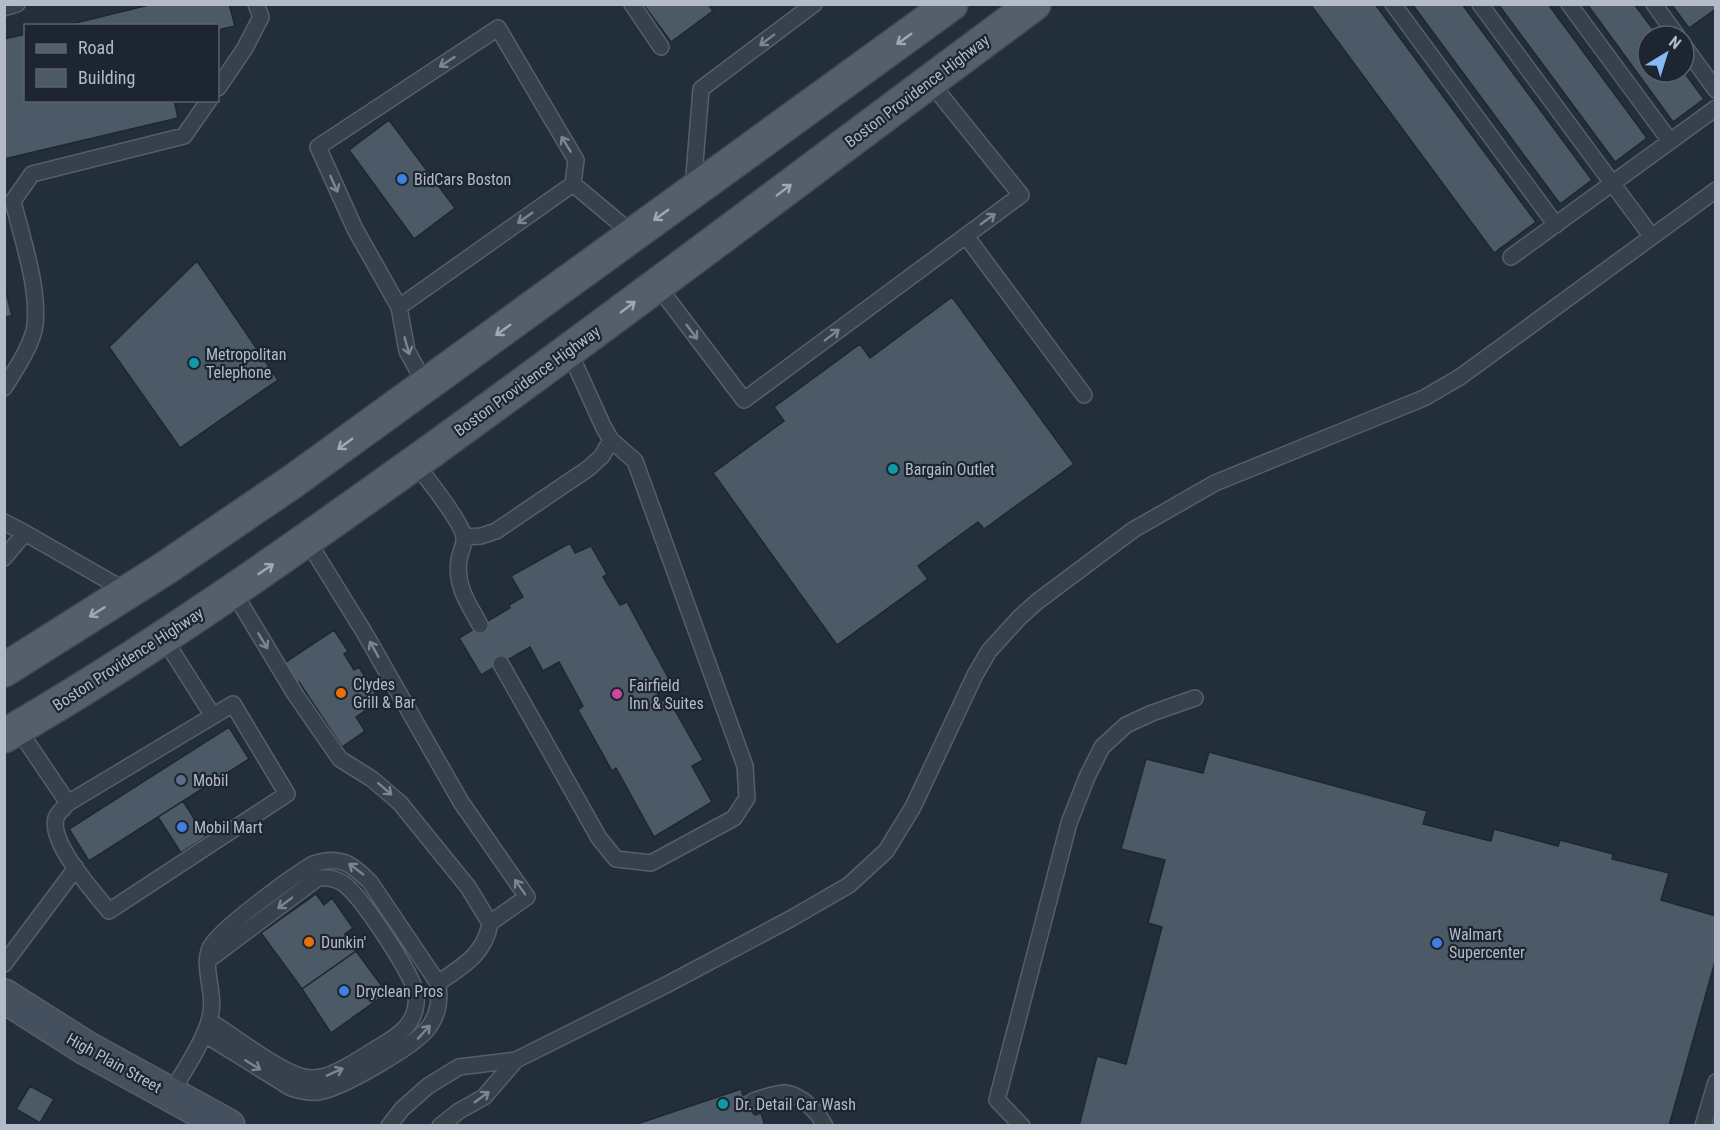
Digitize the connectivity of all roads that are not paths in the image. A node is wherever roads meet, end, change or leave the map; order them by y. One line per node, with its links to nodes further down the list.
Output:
1 (17, 4): 11 (lane)
2 (256, 4): 16 (lane)
3 (632, 4): 13 (lane)
4 (814, 4): 24 (lane, one-way to 24)
5 (951, 4): 24 (main road, one-way to 24)
6 (1034, 4): 15 (main road, Boston Providence Highway)
7 (1393, 4): 25 (lane)
8 (1480, 4): 21 (lane)
9 (1569, 4): 20 (lane)
10 (1654, 4): 12 (lane)
11 (4, 8)
12 (1668, 24)
13 (661, 47)
14 (1696, 62): 17 (lane)
15 (930, 81): 27 (lane, one-way to 15); 30 (main road, Boston Providence Highway, one-way to 15)
16 (219, 87)
17 (1716, 90)
18 (208, 102): 34 (lane)
19 (1716, 108): 20 (lane)
20 (1670, 141): 21 (lane)
21 (1612, 183): 25 (lane); 28 (lane)
22 (573, 184): 26 (lane); 31 (lane, one-way to 31); 31 (lane, one-way to 31)
23 (1716, 190): 28 (lane)
24 (693, 193): 26 (main road, one-way to 26)
25 (1556, 225): 29 (lane)
26 (634, 235): 33 (main road, one-way to 33)
27 (966, 236): 30 (lane, one-way to 27); 35 (lane)
28 (1652, 237): 60 (lane)
29 (1511, 257)
30 (657, 285): 32 (main road, Boston Providence Highway, one-way to 30)
31 (399, 307): 33 (lane, one-way to 33)
32 (569, 351): 36 (lane); 37 (main road, Boston Providence Highway)
33 (426, 385): 44 (main road, one-way to 44)
34 (4, 388)
35 (1084, 395)
36 (611, 440): 40 (lane); 47 (lane)
37 (415, 463): 40 (lane); 41 (main road, Boston Providence Highway)
38 (4, 522): 39 (lane)
39 (25, 533): 42 (lane); 44 (lane)
40 (464, 537): 45 (lane)
41 (307, 540): 43 (main road, Boston Providence Highway, one-way to 41); 54 (lane, one-way to 41)
42 (4, 558)
43 (232, 591): 46 (main road, Boston Providence Highway); 54 (lane, one-way to 54)
44 (128, 592): 48 (main road, one-way to 48)
45 (480, 625)
46 (163, 637): 50 (lane); 51 (main road, Boston Providence Highway)
47 (501, 664)
48 (4, 670)
49 (1195, 698): 68 (lane)
50 (213, 716): 52 (lane); 53 (lane)
51 (11, 732): 52 (lane)
52 (68, 803): 53 (lane)
53 (76, 868): 56 (lane)
54 (490, 923): 57 (lane)
55 (207, 961): 57 (lane, one-way to 55); 59 (lane); 59 (lane, one-way to 55)
56 (4, 964)
57 (438, 982): 59 (lane, one-way to 57)
58 (4, 996): 62 (main road, High Plain Street)
59 (207, 1027): 62 (lane)
60 (516, 1060): 65 (lane); 66 (lane, one-way to 60)
61 (1716, 1082): 69 (lane)
62 (170, 1095): 64 (main road, High Plain Street)
63 (753, 1101): 67 (lane)
64 (228, 1125)
65 (389, 1125)
66 (440, 1125)
67 (825, 1125)
68 (1022, 1125)
69 (1703, 1125)

